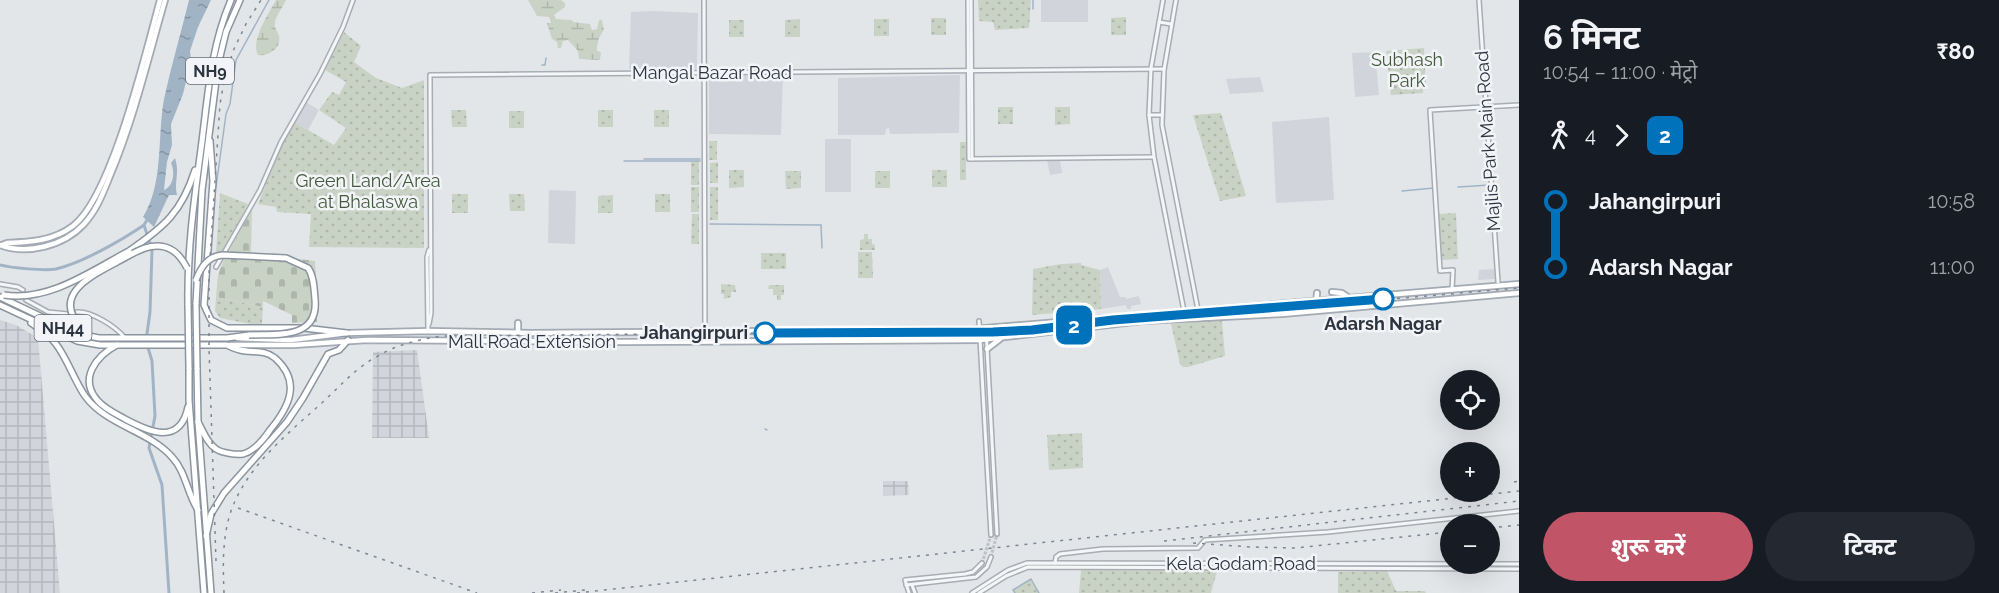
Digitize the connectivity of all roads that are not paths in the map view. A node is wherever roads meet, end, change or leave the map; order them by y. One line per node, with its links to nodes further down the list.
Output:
1 (160, 0): 25 (main road)
2 (165, 0): 25 (main road)
3 (231, 0): 22 (highway, NH9)
4 (240, 0): 21 (highway, NH9)
5 (353, 0): 26 (street)
6 (704, 0): 16 (street)
7 (970, 0): 15 (street)
8 (1163, 0): 11 (street)
9 (1176, 0): 12 (street)
10 (1479, 0): 18 (street, Majlis Park Main Road)
11 (1159, 22): 12 (street); 13 (street)
12 (1171, 24): 14 (street)
13 (1151, 68): 14 (street, Mangal Bazar Road); 15 (street, Mangal Bazar Road); 20 (street)
14 (1164, 69): 19 (street)
15 (970, 71): 16 (street, Mangal Bazar Road); 23 (street)
16 (704, 73): 57 (street, Mangal Bazar Road); 58 (street)
17 (1519, 105): 18 (street)
18 (1486, 107): 29 (street, Majlis Park Main Road); 34 (street)
19 (1162, 115): 20 (street); 48 (street)
20 (1149, 116): 23 (street)
21 (210, 141): 24 (highway); 60 (highway)
22 (201, 146): 24 (highway); 38 (highway, bridge)
23 (1154, 157): 47 (street)
24 (199, 190): 27 (highway); 28 (highway)
25 (1, 245)
26 (216, 267)
27 (187, 268): 61 (highway, bridge); 74 (highway, bridge)
28 (195, 280): 63 (highway, bridge); 75 (highway, bridge)
29 (1498, 282)
30 (0, 284): 32 (street)
31 (1519, 284): 34 (main road, Mall Road Extension)
32 (23, 290)
33 (1358, 290): 39 (main road)
34 (1452, 291): 39 (main road, Mall Road Extension)
35 (1332, 292): 41 (main road)
36 (1317, 293): 43 (main road)
37 (1519, 293): 49 (main road, Mall Road Extension)
38 (1, 295): 61 (highway, NH44)
39 (1358, 296): 41 (main road, Mall Road Extension)
40 (1282, 297): 44 (main road)
41 (1348, 297): 43 (main road, Mall Road Extension)
42 (26, 300): 52 (street)
43 (1316, 300): 44 (main road, Mall Road Extension); 49 (main road)
44 (1283, 303): 46 (main road, Mall Road Extension)
45 (1, 305): 51 (highway, NH44)
46 (1235, 307): 48 (main road, Mall Road Extension); 53 (main road)
47 (1184, 308): 48 (main road, Mall Road Extension); 56 (main road, Mall Road Extension)
48 (1198, 310)
49 (1315, 311): 53 (main road, Mall Road Extension)
50 (76, 312): 66 (street)
51 (19, 314): 70 (highway, NH44); 76 (highway)
52 (68, 314)
53 (1235, 316): 62 (main road, Mall Road Extension)
54 (979, 321): 56 (street)
55 (518, 323): 59 (main road)
56 (983, 328): 58 (main road, Mall Road Extension); 65 (street); 68 (street)
57 (428, 331): 59 (main road, Mall Road Extension); 60 (main road, Mall Road Extension)
58 (705, 331): 59 (main road, Mall Road Extension); 69 (street)
59 (518, 332)
60 (347, 333): 63 (main road, Mall Road Extension)
61 (95, 337): 66 (highway, NH44)
62 (1002, 337): 65 (main road, Mall Road Extension); 73 (main road)
63 (227, 338): 66 (highway, NH44)
64 (961, 339): 68 (main road, Mall Road Extension); 69 (main road, Mall Road Extension); 72 (main road)
65 (986, 339): 68 (main road, Mall Road Extension); 73 (street)
66 (128, 340): 70 (highway, NH44); 71 (highway, NH44)
67 (348, 340): 69 (main road, Mall Road Extension); 71 (main road, Mall Road Extension); 82 (highway)
68 (980, 340): 81 (street)
69 (705, 342)
70 (119, 344): 76 (highway)
71 (227, 345): 75 (highway)
72 (973, 345)
73 (987, 349): 80 (street)
74 (189, 400): 76 (highway); 77 (highway)
75 (198, 422): 77 (highway)
76 (126, 423): 78 (highway)
77 (200, 484): 78 (highway); 82 (highway)
78 (198, 510): 90 (highway)
79 (1519, 511): 87 (street)
80 (997, 534)
81 (991, 535)
82 (206, 536): 91 (highway)
83 (991, 557): 89 (street)
84 (982, 563): 89 (street)
85 (1519, 564): 87 (street, Kela Godam Road)
86 (1028, 565): 87 (street, Kela Godam Road); 94 (street, Kela Godam Road); 95 (street, Kela Godam Road)
87 (1055, 565): 88 (street, Kela Godam Road)
88 (1519, 569)
89 (908, 583): 92 (street); 93 (street)
90 (204, 593)
91 (211, 593)
92 (909, 593)
93 (915, 593)
94 (972, 593)
95 (979, 593)

